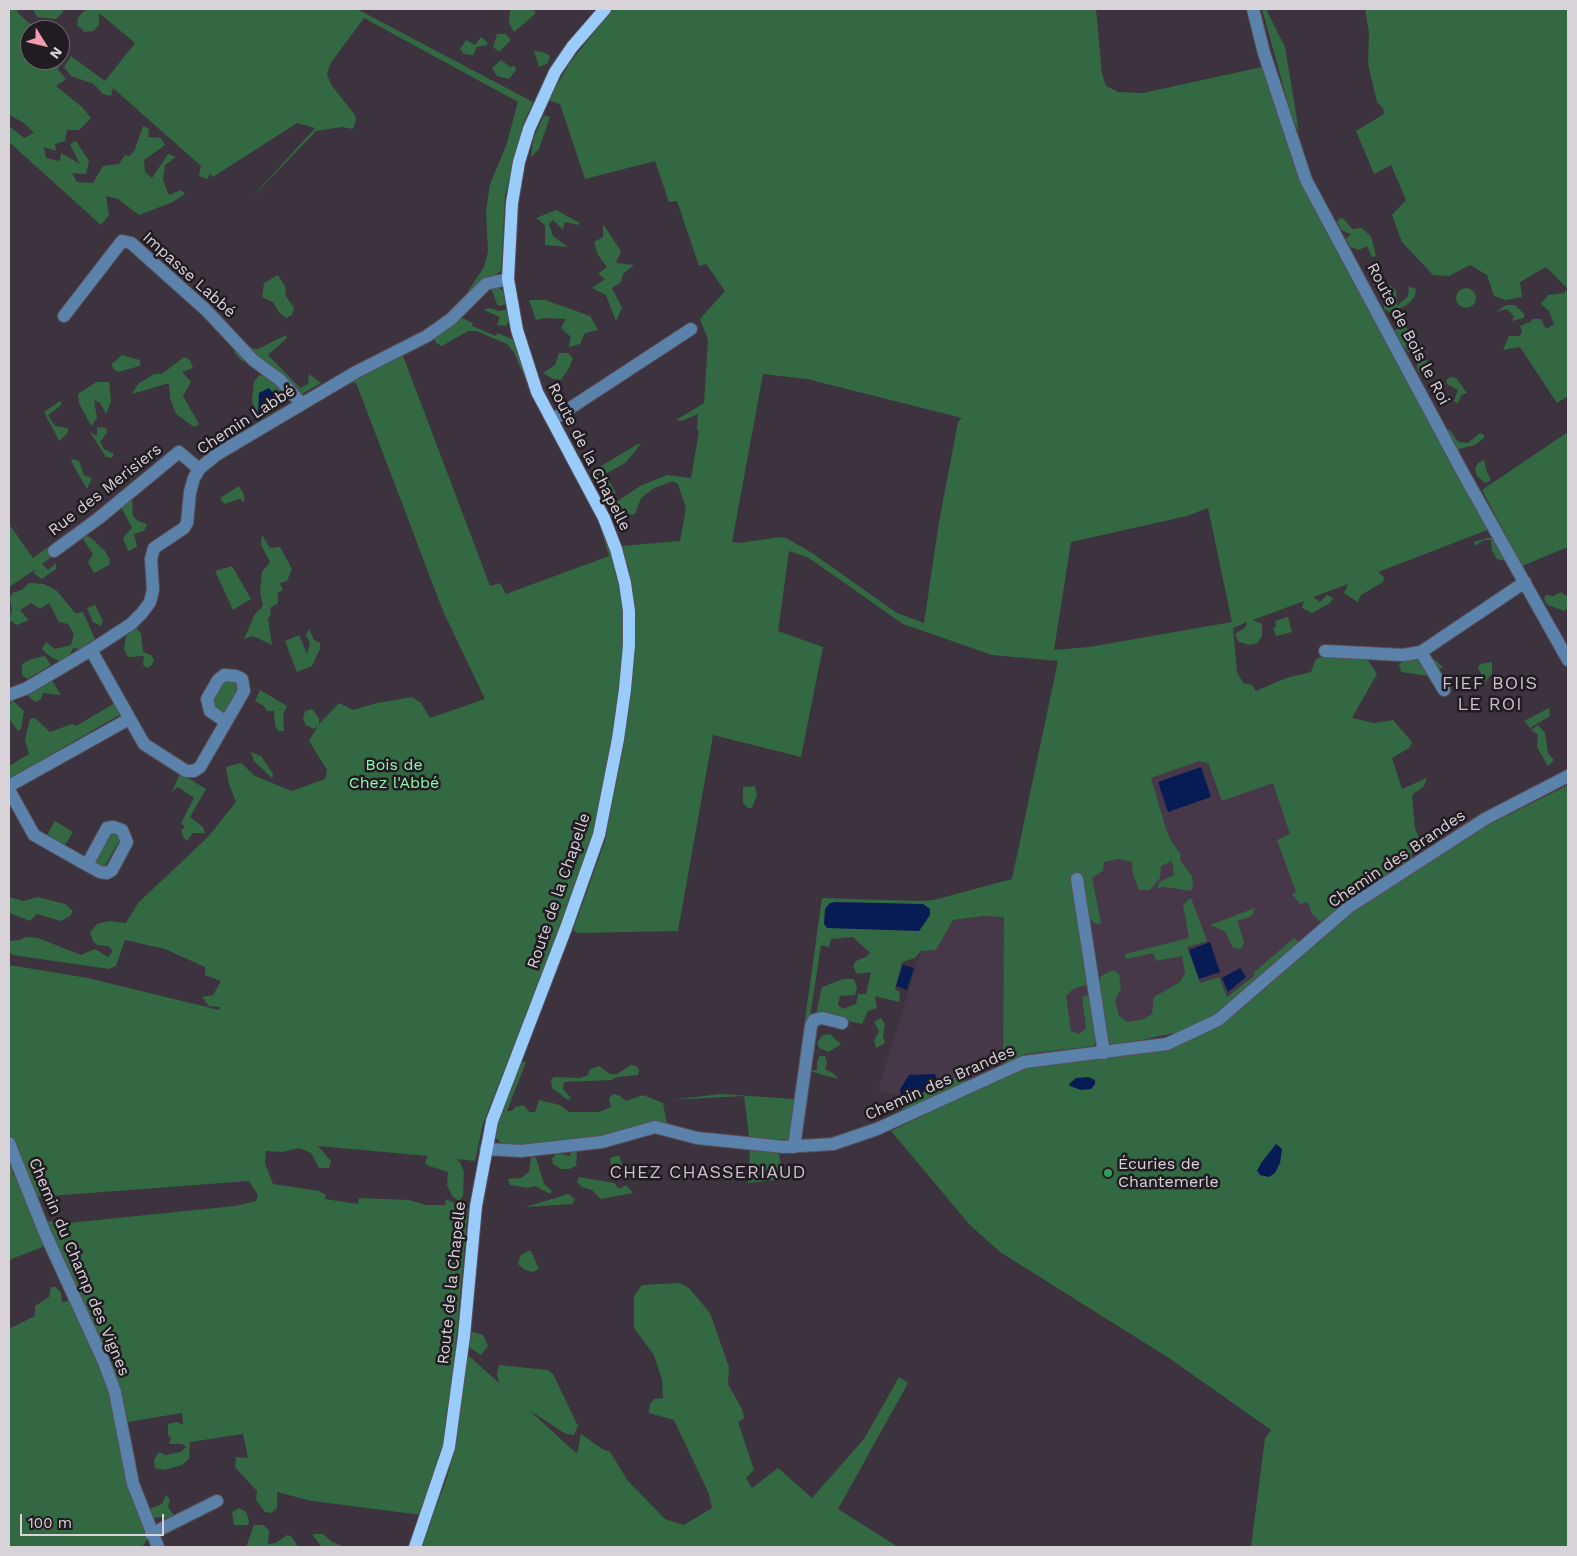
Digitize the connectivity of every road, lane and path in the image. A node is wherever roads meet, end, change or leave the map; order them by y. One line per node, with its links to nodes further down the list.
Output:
1 (605, 9): 3 (main road, Route de la Chapelle)
2 (1253, 9): 10 (street, Route de Bois le Roi)
3 (508, 279): 6 (street, Chemin Labbé); 7 (main road, Route de la Chapelle)
4 (64, 316): 6 (street, Impasse Labbé)
5 (691, 329): 7 (street)
6 (301, 403): 8 (street, Chemin Labbé)
7 (552, 420): 27 (main road, Route de la Chapelle)
8 (199, 469): 9 (street, Rue des Merisiers); 11 (street, Chemin Labbé)
9 (54, 551)
10 (1525, 582): 13 (street); 14 (street, Route de Bois le Roi)
11 (92, 650): 16 (street, Chemin Labbé); 17 (street)
12 (1325, 651): 13 (street)
13 (1421, 652): 15 (street)
14 (1568, 660)
15 (1444, 690)
16 (9, 695)
17 (129, 719): 18 (street); 20 (street)
18 (226, 722)
19 (1568, 776): 24 (street, Chemin des Brandes)
20 (9, 788): 21 (street)
21 (87, 865)
22 (1077, 880): 24 (street)
23 (842, 1024): 26 (street)
24 (1104, 1053): 26 (street, Chemin des Brandes)
25 (9, 1143): 29 (street, Chemin du Champ des Vignes)
26 (794, 1147): 27 (street, Chemin des Brandes)
27 (486, 1149): 30 (main road, Route de la Chapelle)
28 (217, 1501): 29 (street)
29 (153, 1543)
30 (415, 1547)

